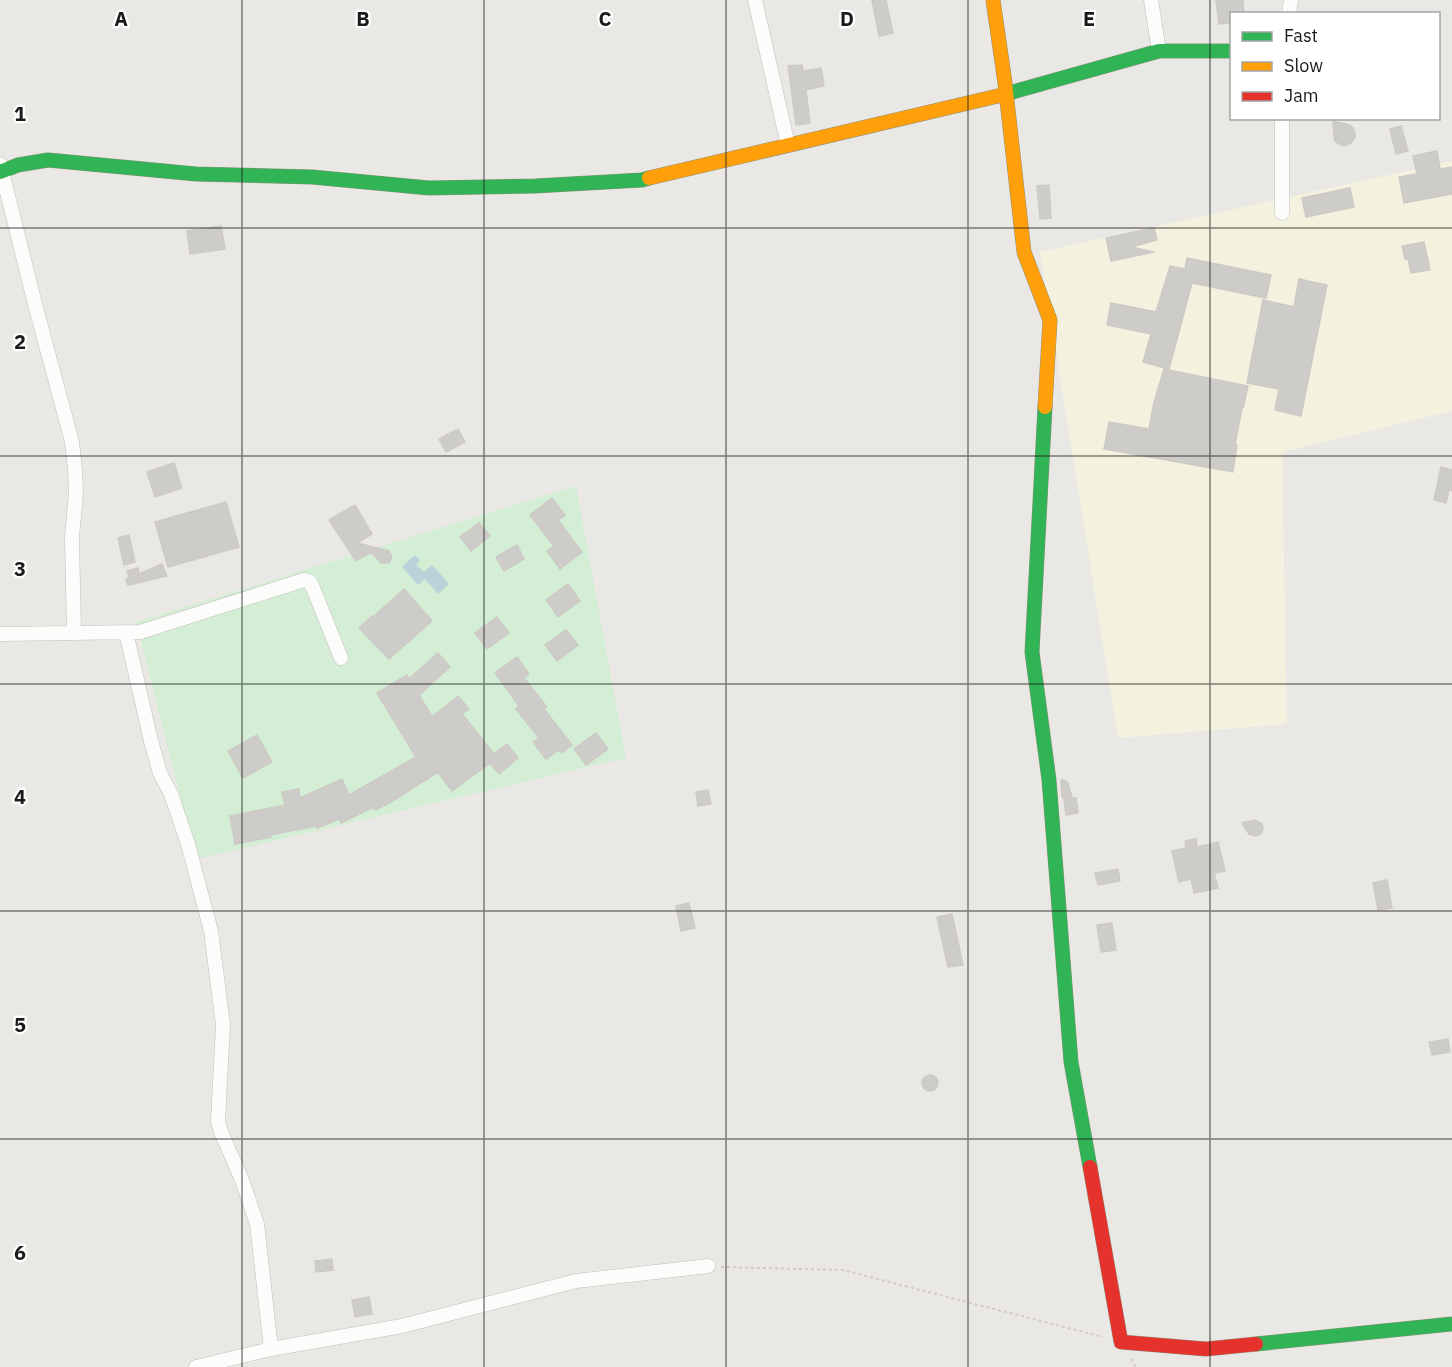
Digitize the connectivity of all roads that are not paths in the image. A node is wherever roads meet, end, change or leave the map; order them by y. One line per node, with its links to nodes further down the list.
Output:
1 (755, 0): 8 (street)
2 (993, 0): 6 (street)
3 (1151, 0): 4 (street)
4 (1159, 51): 5 (street); 6 (street)
5 (1230, 51)
6 (1007, 94): 8 (street); 16 (street)
7 (1282, 120): 10 (street)
8 (788, 145): 9 (street)
9 (1, 170): 11 (street)
10 (1282, 213)
11 (74, 632): 12 (street); 13 (street)
12 (126, 632): 14 (street); 17 (street)
13 (0, 634)
14 (341, 658)
15 (708, 1266): 17 (street)
16 (1452, 1324)
17 (271, 1349): 18 (street)
18 (196, 1367)

